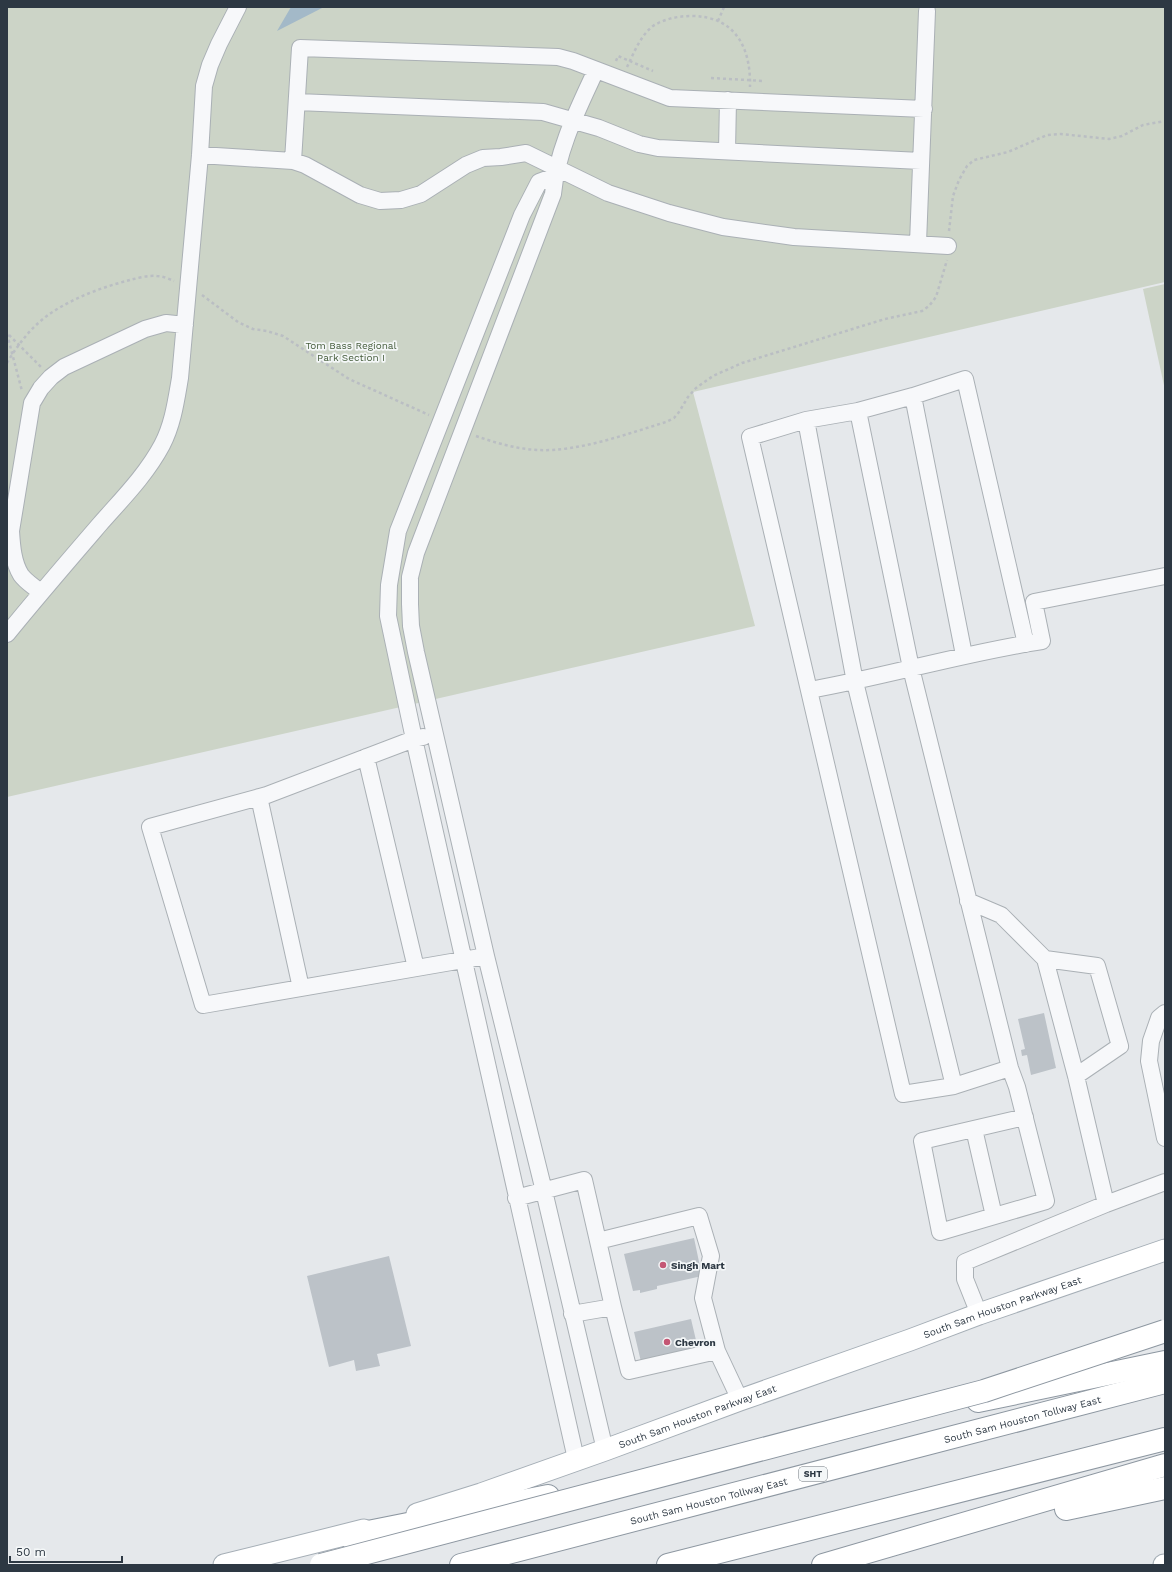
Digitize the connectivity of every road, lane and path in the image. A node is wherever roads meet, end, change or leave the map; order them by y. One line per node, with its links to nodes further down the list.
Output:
1 (238, 7): 17 (lane)
2 (724, 7): 4 (path)
3 (927, 8): 13 (lane)
4 (718, 21): 7 (path); 8 (path)
5 (596, 70): 7 (lane); 12 (lane); 14 (lane)
6 (710, 78): 8 (path)
7 (620, 80): 10 (lane)
8 (750, 80): 9 (path); 11 (path)
9 (764, 80)
10 (728, 100): 11 (lane); 16 (lane)
11 (749, 101): 13 (lane)
12 (297, 102): 14 (lane); 19 (lane)
13 (924, 109): 18 (lane)
14 (573, 120): 16 (lane); 20 (lane)
15 (1165, 121): 22 (path)
16 (727, 151): 18 (lane)
17 (200, 155): 19 (lane); 23 (lane)
18 (921, 161): 21 (lane)
19 (293, 162): 20 (lane)
20 (556, 173): 21 (lane); 34 (lane); 35 (lane)
21 (918, 243): 22 (lane)
22 (948, 246): 35 (path)
23 (188, 286): 24 (lane); 26 (path); 34 (path)
24 (185, 325): 29 (lane); 37 (lane)
25 (7, 334): 26 (path); 27 (path)
26 (19, 345): 27 (path); 29 (path)
27 (12, 353): 28 (path); 31 (path)
28 (7, 363)
29 (51, 377): 31 (lane)
30 (913, 396): 32 (lane); 39 (lane); 40 (lane)
31 (32, 404): 37 (lane)
32 (858, 411): 33 (lane); 41 (lane)
33 (806, 420): 42 (lane); 43 (lane)
34 (440, 427): 35 (lane); 45 (lane)
35 (460, 437): 44 (lane)
36 (1165, 576): 39 (lane)
37 (41, 592): 38 (lane)
38 (7, 634)
39 (1026, 644): 40 (lane)
40 (964, 655): 41 (lane)
41 (911, 668): 42 (lane); 48 (lane)
42 (855, 682): 43 (lane); 57 (lane)
43 (810, 690): 57 (lane)
44 (434, 734): 45 (lane); 49 (lane)
45 (414, 739): 46 (lane); 51 (lane)
46 (366, 757): 47 (lane); 52 (lane)
47 (259, 797): 53 (lane); 53 (lane)
48 (968, 901): 50 (lane); 55 (lane)
49 (486, 956): 51 (lane); 62 (lane)
50 (1045, 959): 56 (lane); 56 (lane)
51 (464, 960): 52 (lane); 63 (lane)
52 (416, 968): 53 (lane)
53 (301, 988)
54 (1165, 1013): 60 (lane)
55 (1010, 1068): 57 (lane); 58 (lane)
56 (1076, 1076): 64 (lane)
57 (954, 1086)
58 (1025, 1117): 59 (lane); 65 (lane)
59 (974, 1129): 65 (lane); 65 (lane)
60 (1165, 1138)
61 (1165, 1182): 64 (lane)
62 (544, 1191): 63 (lane); 66 (lane); 69 (lane)
63 (516, 1198): 78 (lane)
64 (1106, 1204): 70 (lane)
65 (994, 1216)
66 (598, 1241): 68 (lane); 72 (lane)
67 (1165, 1250): 70 (main road, South Sam Houston Parkway East)
68 (613, 1307): 69 (lane); 72 (lane)
69 (572, 1314): 77 (lane)
70 (980, 1314): 75 (main road, South Sam Houston Parkway East)
71 (1165, 1331): 83 (highway, bridge)
72 (717, 1351): 75 (lane)
73 (1165, 1362): 81 (highway)
74 (1165, 1382): 84 (highway, South Sam Houston Tollway East / SHT)
75 (740, 1400): 77 (main road, South Sam Houston Parkway East)
76 (1165, 1439): 85 (highway)
77 (605, 1450): 78 (main road, South Sam Houston Parkway East)
78 (576, 1460): 81 (main road, South Sam Houston Parkway East)
79 (1165, 1465): 86 (highway)
80 (1165, 1488): 87 (highway)
81 (348, 1536): 82 (main road, South Sam Houston Parkway East)
82 (224, 1565)
83 (321, 1565)
84 (461, 1565)
85 (668, 1565)
86 (824, 1565)
87 (827, 1565)

